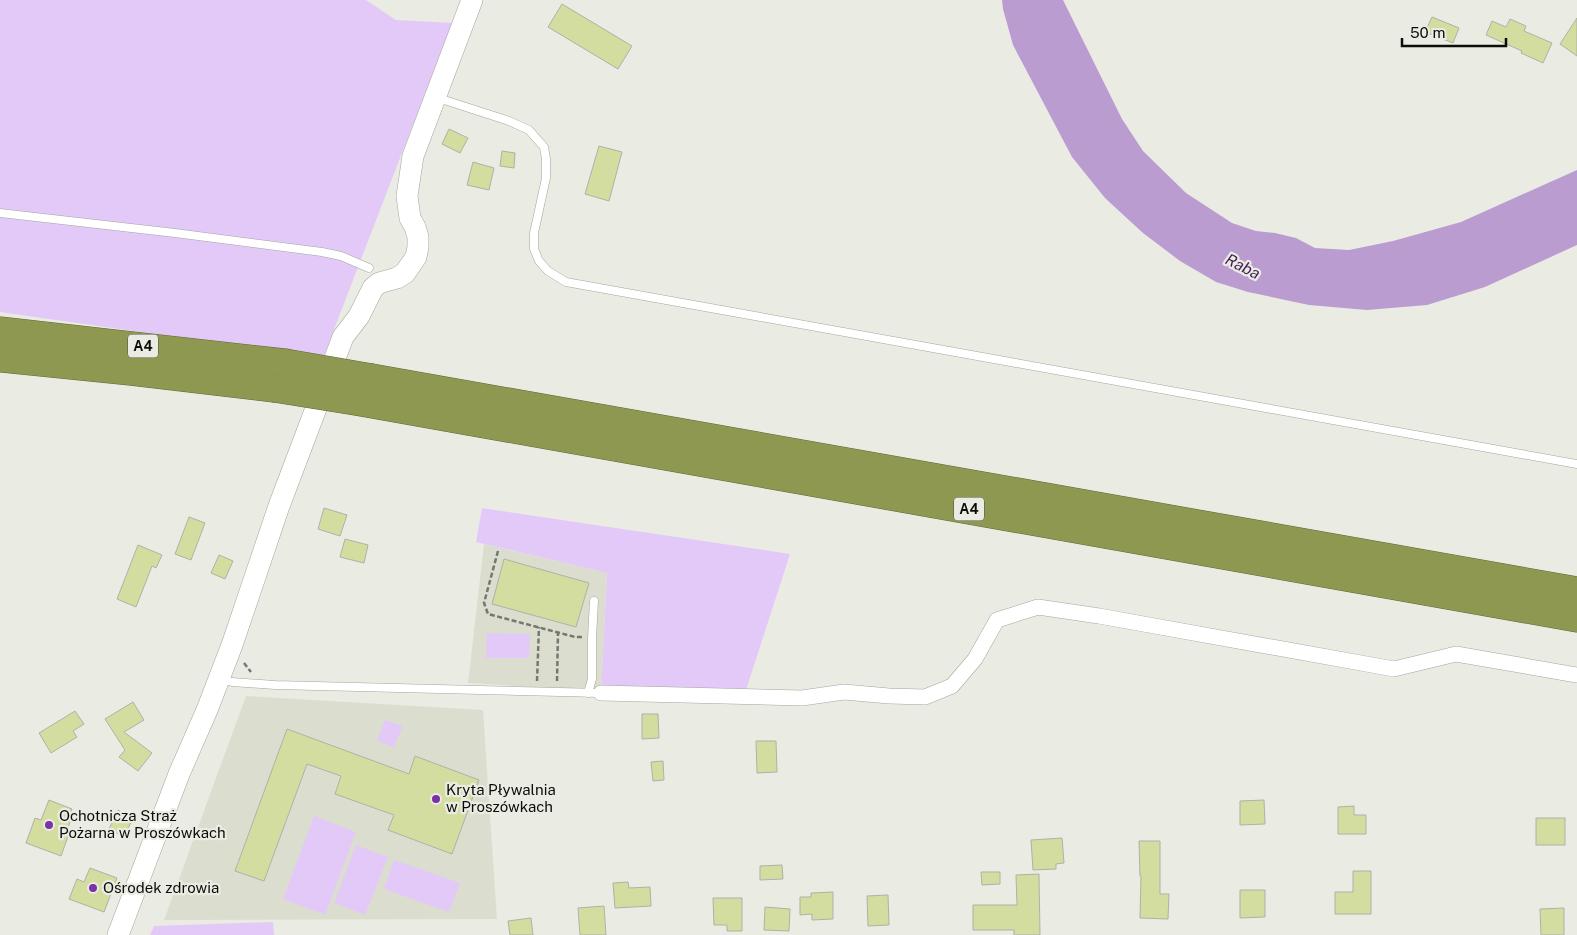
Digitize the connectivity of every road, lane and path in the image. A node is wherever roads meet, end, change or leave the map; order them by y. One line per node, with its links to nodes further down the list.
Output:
1 (472, 0): 2 (main road)
2 (436, 97): 7 (lane); 18 (main road)
3 (0, 213): 4 (lane)
4 (369, 268)
5 (0, 330): 9 (highway, A4, bridge)
6 (0, 358): 11 (highway, A4, bridge)
7 (1577, 464)
8 (498, 551): 12 (path)
9 (1577, 591)
10 (594, 601): 14 (lane)
11 (1577, 618)
12 (539, 627): 13 (path); 19 (path)
13 (558, 633): 14 (path); 20 (path)
14 (592, 638): 21 (lane)
15 (242, 659): 16 (path)
16 (257, 675)
17 (1577, 675): 21 (street)
18 (219, 678): 19 (lane); 22 (main road)
19 (537, 691): 20 (lane)
20 (557, 692): 21 (lane)
21 (594, 693)
22 (118, 935)

